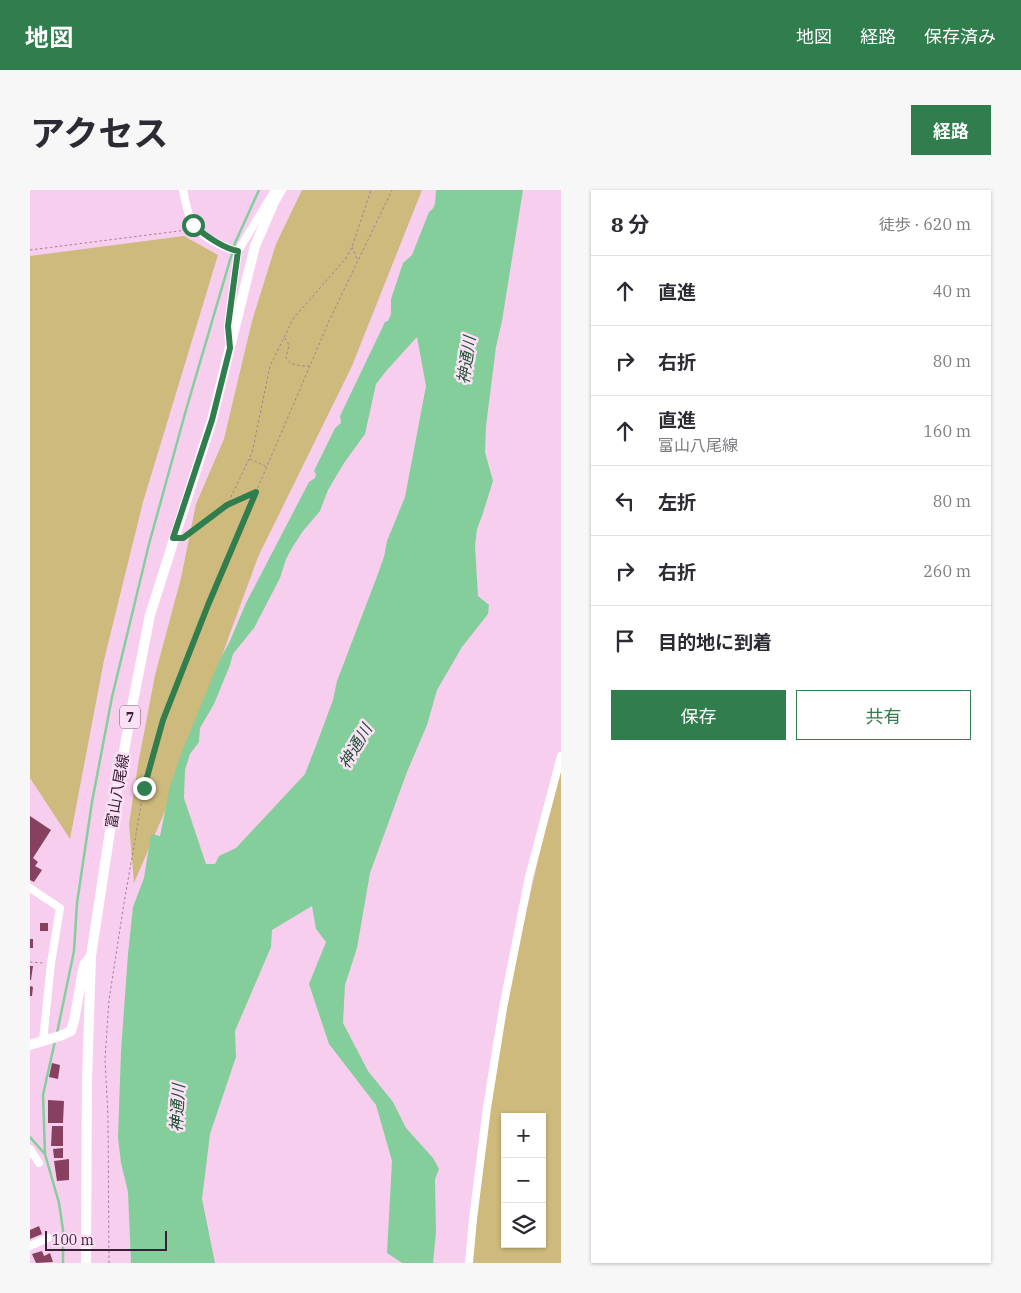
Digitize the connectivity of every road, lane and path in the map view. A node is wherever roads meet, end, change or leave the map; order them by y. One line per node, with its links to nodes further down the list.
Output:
1 (183, 190): 6 (street)
2 (275, 190): 9 (street)
3 (281, 190): 12 (main road, 富山八尾線 / 7)
4 (371, 190): 7 (path)
5 (392, 190): 10 (path)
6 (198, 229): 8 (path); 9 (street)
7 (352, 247): 10 (path); 11 (path)
8 (30, 250)
9 (238, 251): 12 (street)
10 (358, 262): 13 (path)
11 (284, 338): 13 (path); 14 (path)
12 (230, 348): 18 (main road, 富山八尾線 / 7)
13 (310, 366): 15 (path)
14 (249, 459): 15 (path); 17 (path)
15 (266, 467): 16 (path)
16 (256, 492): 17 (path); 31 (path)
17 (227, 505): 18 (path)
18 (173, 538): 21 (main road, 富山八尾線 / 7)
19 (561, 756): 32 (street)
20 (30, 888): 23 (street)
21 (91, 956): 24 (main road); 30 (main road, 富山八尾線 / 7)
22 (30, 962): 23 (path)
23 (51, 963): 24 (street)
24 (53, 1038): 25 (main road)
25 (30, 1045)
26 (30, 1149): 27 (street)
27 (39, 1164)
28 (48, 1238): 29 (street)
29 (30, 1246)
30 (86, 1263)
31 (109, 1263)
32 (469, 1263)

